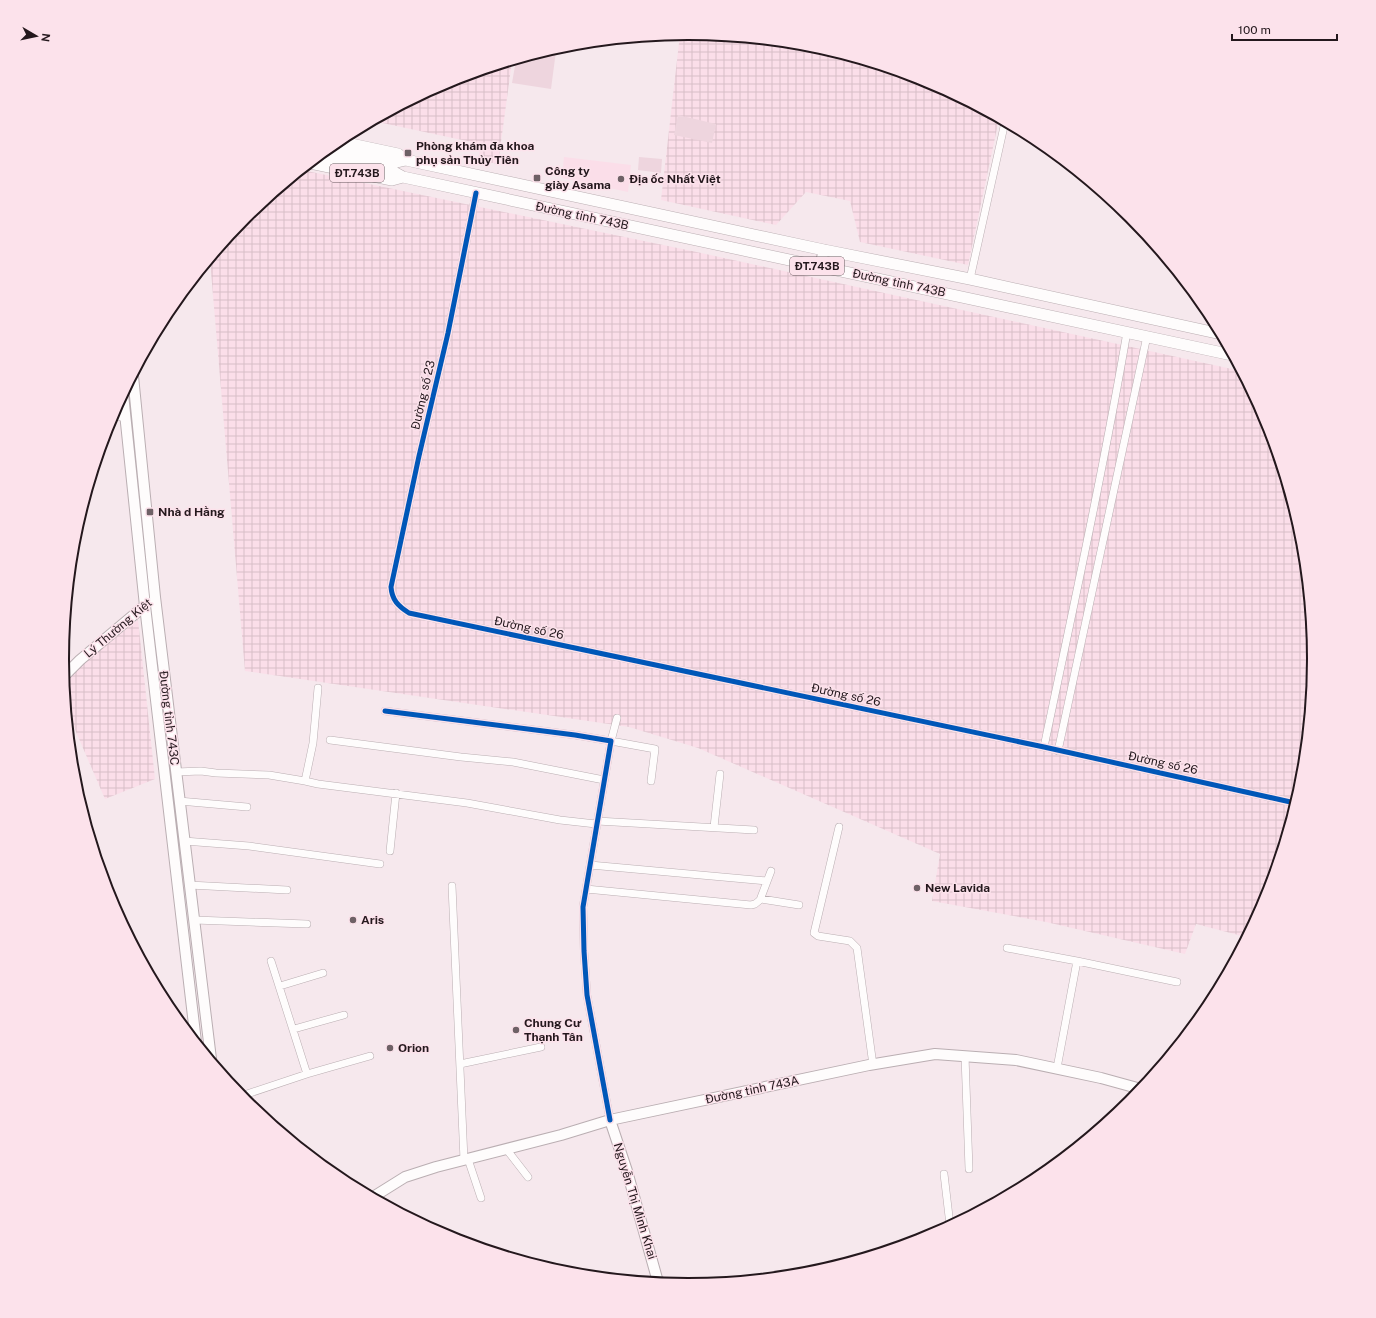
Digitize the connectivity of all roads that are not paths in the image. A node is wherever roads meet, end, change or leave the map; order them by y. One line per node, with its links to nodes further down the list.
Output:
1 (1004, 127): 12 (street)
2 (345, 144): 5 (main road, Đường tỉnh 743B / ĐT.743B)
3 (335, 150): 7 (main road, ĐT.743B)
4 (326, 157): 7 (main road, ĐT.743B)
5 (406, 160): 7 (main road, Đường tỉnh 743B / ĐT.743B); 10 (main road, Đường tỉnh 743B / ĐT.743B)
6 (316, 164): 8 (main road, Đường tỉnh 743B / ĐT.743B)
7 (381, 164): 8 (main road, Đường tỉnh 743B / ĐT.743B)
8 (403, 177): 9 (main road, Đường tỉnh 743B / ĐT.743B)
9 (476, 193): 11 (main road, Đường tỉnh 743B / ĐT.743B); 25 (street, Đường số 23)
10 (824, 250): 11 (main road); 12 (main road, Đường tỉnh 743B / ĐT.743B)
11 (820, 266): 13 (main road, Đường tỉnh 743B / ĐT.743B)
12 (970, 279): 14 (main road, Đường tỉnh 743B / ĐT.743B)
13 (1127, 332): 15 (main road, Đường tỉnh 743B / ĐT.743B); 22 (street)
14 (1213, 332)
15 (1147, 336): 16 (main road, Đường tỉnh 743B / ĐT.743B); 23 (street)
16 (1226, 354)
17 (134, 384): 20 (main road, Đường tỉnh 743C)
18 (125, 403): 21 (main road, Đường tỉnh 743C)
19 (119, 416): 21 (street)
20 (137, 417): 21 (main road); 24 (main road, Đường tỉnh 743C)
21 (126, 418): 26 (main road, Đường tỉnh 743C)
22 (1086, 547): 23 (street); 33 (street)
23 (1101, 548): 34 (street)
24 (155, 597): 26 (main road, Lý Thường Kiệt); 35 (main road, Đường tỉnh 743C)
25 (395, 601): 33 (street, Đường số 26)
26 (145, 606): 27 (main road, Lý Thường Kiệt); 70 (main road, Đường tỉnh 743C)
27 (69, 671)
28 (318, 688): 37 (street)
29 (385, 711): 32 (street)
30 (617, 718): 32 (street)
31 (330, 740): 38 (street)
32 (611, 741): 38 (street); 39 (street)
33 (1044, 748): 34 (street, Đường số 26)
34 (1058, 750): 42 (street, Đường số 26)
35 (176, 772): 37 (street); 41 (main road, Đường tỉnh 743C)
36 (720, 774): 45 (street)
37 (305, 780): 40 (street)
38 (604, 780): 44 (street)
39 (651, 781)
40 (396, 793): 44 (street); 49 (street)
41 (180, 801): 43 (street); 48 (main road, Đường tỉnh 743C)
42 (1290, 802)
43 (247, 807)
44 (596, 822): 45 (street); 51 (street)
45 (714, 827): 47 (street)
46 (839, 827): 76 (street)
47 (754, 830)
48 (184, 841): 50 (street); 54 (main road, Đường tỉnh 743C)
49 (390, 851)
50 (380, 864)
51 (590, 865): 53 (street); 56 (street)
52 (772, 871): 53 (street)
53 (767, 881): 58 (street)
54 (189, 885): 57 (street); 60 (main road, Đường tỉnh 743C)
55 (452, 886): 75 (street)
56 (586, 889): 58 (street); 81 (street)
57 (287, 890)
58 (761, 899): 59 (street)
59 (799, 905)
60 (194, 920): 61 (street); 72 (main road, Đường tỉnh 743C)
61 (307, 924)
62 (1007, 948): 64 (street)
63 (271, 961): 67 (street)
64 (1077, 961): 66 (street); 77 (street)
65 (323, 972): 67 (street)
66 (1177, 982)
67 (280, 986): 69 (street)
68 (344, 1015): 69 (street)
69 (294, 1029): 78 (street)
70 (195, 1033)
71 (541, 1046): 75 (street)
72 (209, 1050)
73 (370, 1056): 78 (street)
74 (965, 1056): 76 (main road, Đường tỉnh 743A); 77 (main road, Đường tỉnh 743A); 84 (street)
75 (460, 1064): 83 (street)
76 (873, 1065): 81 (main road, Đường tỉnh 743A)
77 (1057, 1068): 79 (main road, Đường tỉnh 743A)
78 (307, 1074): 80 (street)
79 (1135, 1087)
80 (247, 1094)
81 (610, 1120): 82 (main road, Đường tỉnh 743A); 90 (main road, Nguyễn Thị Minh Khai)
82 (507, 1150): 83 (main road, Đường tỉnh 743A); 86 (street)
83 (466, 1159): 87 (main road, Đường tỉnh 743A); 88 (street)
84 (969, 1169)
85 (944, 1174): 89 (street)
86 (528, 1177)
87 (377, 1194)
88 (481, 1198)
89 (949, 1220)
90 (657, 1277)

